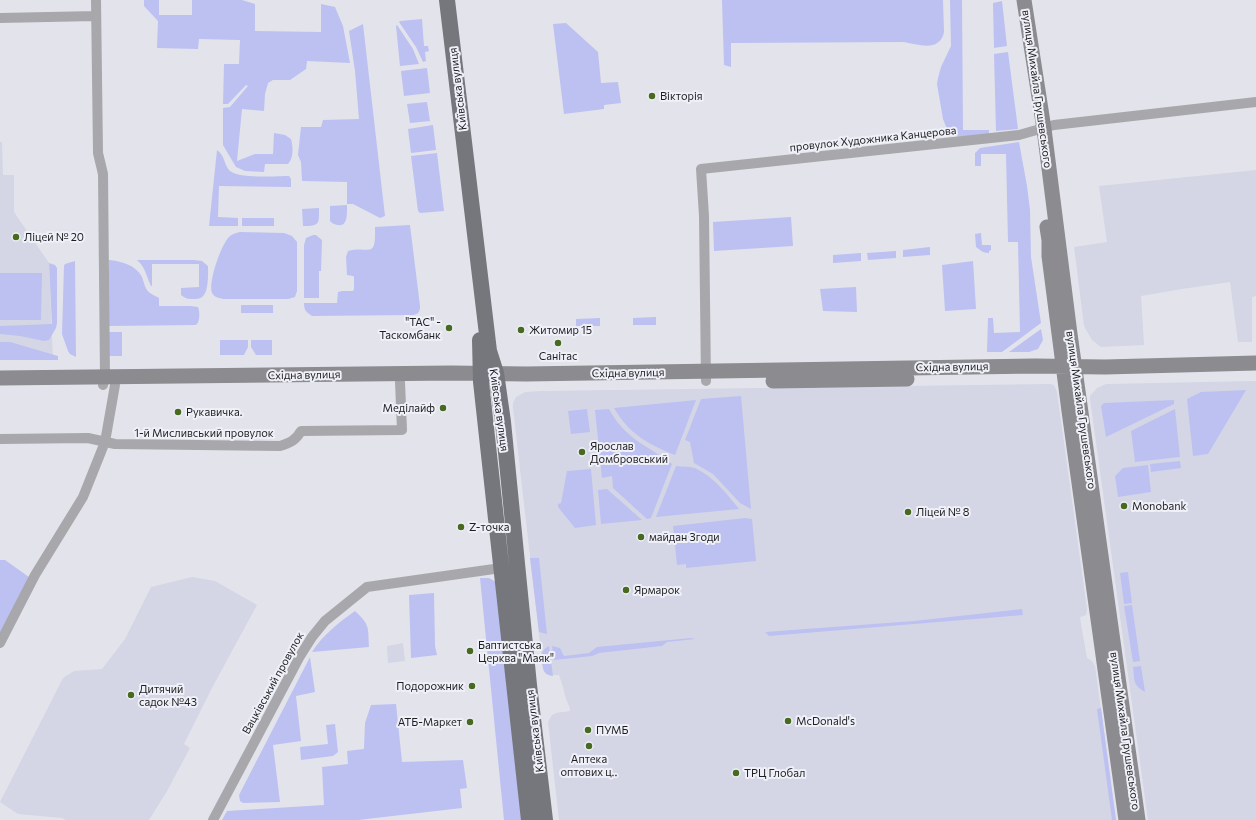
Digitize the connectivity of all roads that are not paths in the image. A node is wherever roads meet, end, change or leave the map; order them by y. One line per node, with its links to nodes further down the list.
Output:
1 (96, 0): 6 (street)
2 (438, 0): 15 (main road, Київська вулиця)
3 (447, 0): 15 (main road, Київська вулиця)
4 (1016, 0): 9 (main road, вулиця Михайла Грушевського)
5 (1024, 0): 9 (main road, вулиця Михайла Грушевського)
6 (96, 16): 7 (street); 16 (street)
7 (0, 18)
8 (1256, 102): 9 (street, провулок Художника Канцерова)
9 (1039, 130): 11 (main road, вулиця Михайла Грушевського); 13 (street, провулок Художника Канцерова)
10 (1256, 363): 11 (main road, Східна вулиця)
11 (1069, 371): 12 (main road, Східна вулиця); 13 (main road, Східна вулиця); 26 (main road, вулиця Михайла Грушевського); 27 (main road, вулиця Михайла Грушевського)
12 (1256, 372)
13 (706, 376): 15 (main road, Східна вулиця)
14 (0, 378): 16 (main road, Східна вулиця)
15 (489, 378): 16 (main road, Східна вулиця); 17 (main road, Східна вулиця); 21 (main road, Київська вулиця); 25 (main road, Київська вулиця)
16 (108, 382): 17 (main road, Східна вулиця); 18 (main road, Східна вулиця); 20 (street)
17 (400, 382): 20 (street, 1-й Мисливський провулок)
18 (0, 386)
19 (0, 438): 20 (street, 1-й Мисливський провулок)
20 (105, 442): 22 (street)
21 (501, 568): 23 (street, Вацківський провулок); 24 (main road, Київська вулиця)
22 (0, 643)
23 (213, 820)
24 (529, 820)
25 (545, 820)
26 (1126, 820)
27 (1138, 820)

